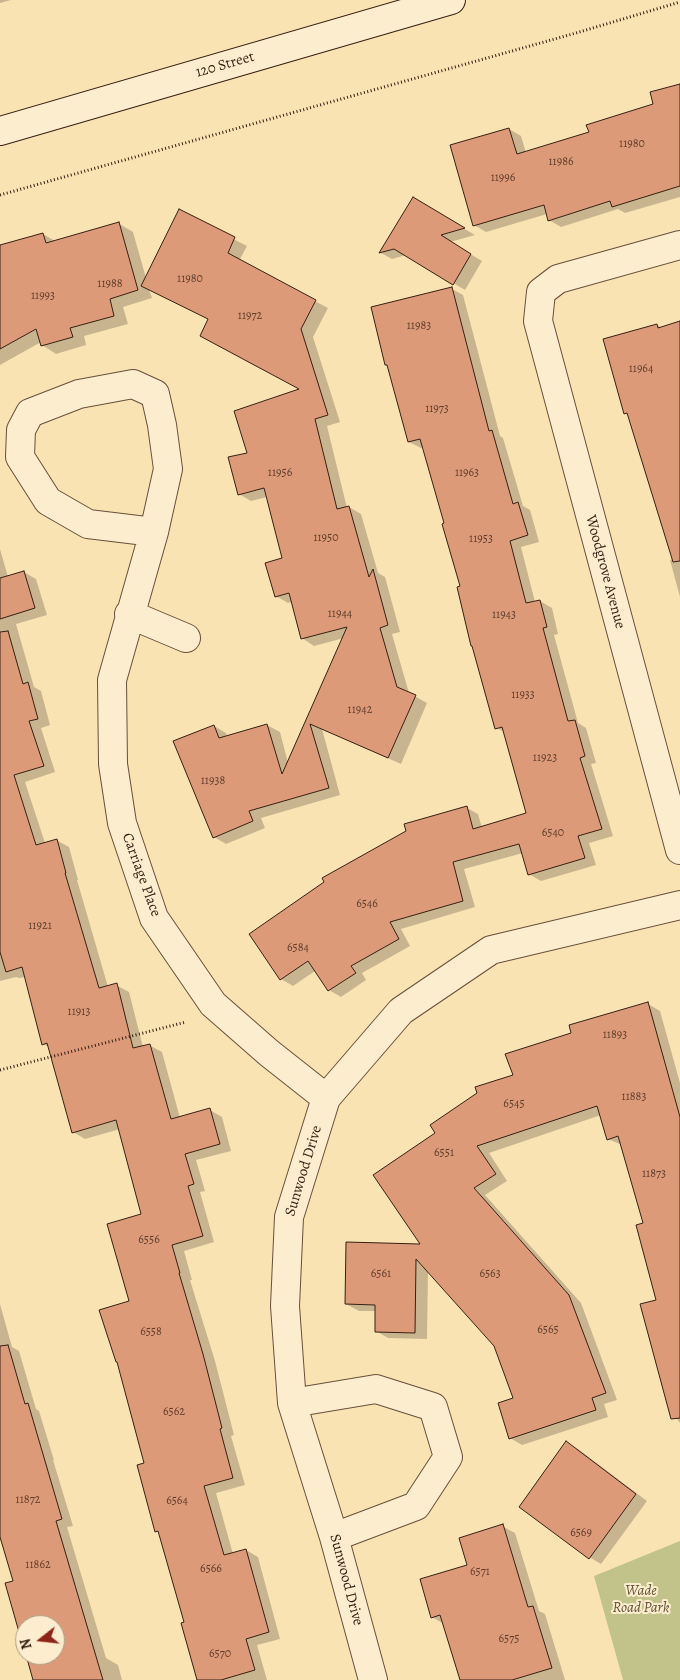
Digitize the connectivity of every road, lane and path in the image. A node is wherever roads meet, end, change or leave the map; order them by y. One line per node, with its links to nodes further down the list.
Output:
1 (451, 0): 3 (street, 120 Street)
2 (680, 2): 4 (path)
3 (0, 131)
4 (0, 195)
5 (680, 246): 9 (street, Woodgrove Avenue)
6 (154, 532): 6 (street, Carriage Place); 7 (street, Carriage Place)
7 (129, 614): 8 (street); 13 (street, Carriage Place)
8 (186, 638)
9 (680, 850)
10 (680, 905): 13 (street, Sunwood Drive)
11 (192, 1020): 12 (path)
12 (0, 1070)
13 (326, 1098): 14 (street, Sunwood Drive)
14 (292, 1403): 15 (street, Sunwood Drive); 15 (street)
15 (334, 1537): 16 (street, Sunwood Drive)
16 (373, 1680)

